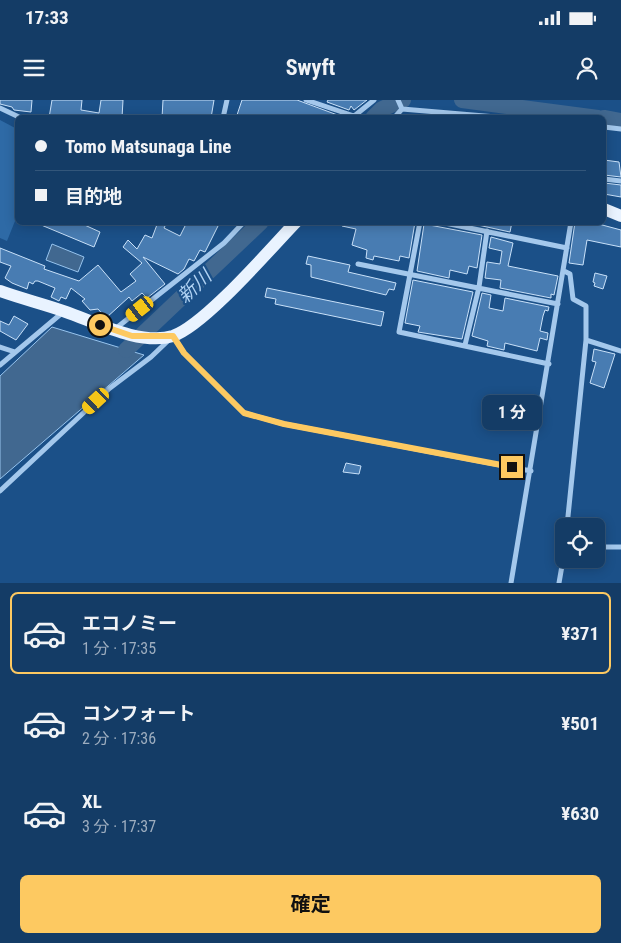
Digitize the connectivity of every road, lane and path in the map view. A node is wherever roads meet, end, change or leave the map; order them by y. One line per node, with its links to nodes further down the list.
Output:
1 (227, 100): 8 (street)
2 (306, 100): 9 (street)
3 (374, 100): 10 (street)
4 (398, 100): 6 (street)
5 (0, 108): 7 (street)
6 (402, 109): 11 (street); 12 (street)
7 (15, 115)
8 (224, 115)
9 (347, 115)
10 (355, 115)
11 (397, 115)
12 (473, 115)
13 (606, 127): 14 (street)
14 (621, 129)
15 (606, 178): 16 (street)
16 (621, 181)
17 (606, 210): 18 (main road)
18 (621, 216)
19 (241, 225): 33 (street)
20 (293, 225): 34 (main road)
21 (419, 225): 28 (street)
22 (456, 225): 24 (street)
23 (570, 225): 25 (street)
24 (487, 231): 25 (street); 29 (street)
25 (566, 248): 27 (street)
26 (358, 264): 28 (street)
27 (564, 271): 31 (street); 35 (street)
28 (411, 273): 29 (street); 36 (street)
29 (479, 287): 31 (street); 36 (street)
30 (0, 291): 32 (main road)
31 (558, 304): 40 (street)
32 (64, 311): 33 (main road); 39 (street)
33 (114, 331): 34 (main road)
34 (169, 336): 42 (street); 43 (street)
35 (586, 340): 38 (street); 44 (street)
36 (465, 345): 40 (street)
37 (0, 347): 39 (street)
38 (621, 351)
39 (15, 352): 41 (street)
40 (549, 364): 42 (street)
41 (0, 365)
42 (531, 471): 48 (street)
43 (0, 491)
44 (568, 518)
45 (605, 547): 46 (street)
46 (621, 547)
47 (562, 568): 49 (street)
48 (511, 583)
49 (559, 583)

